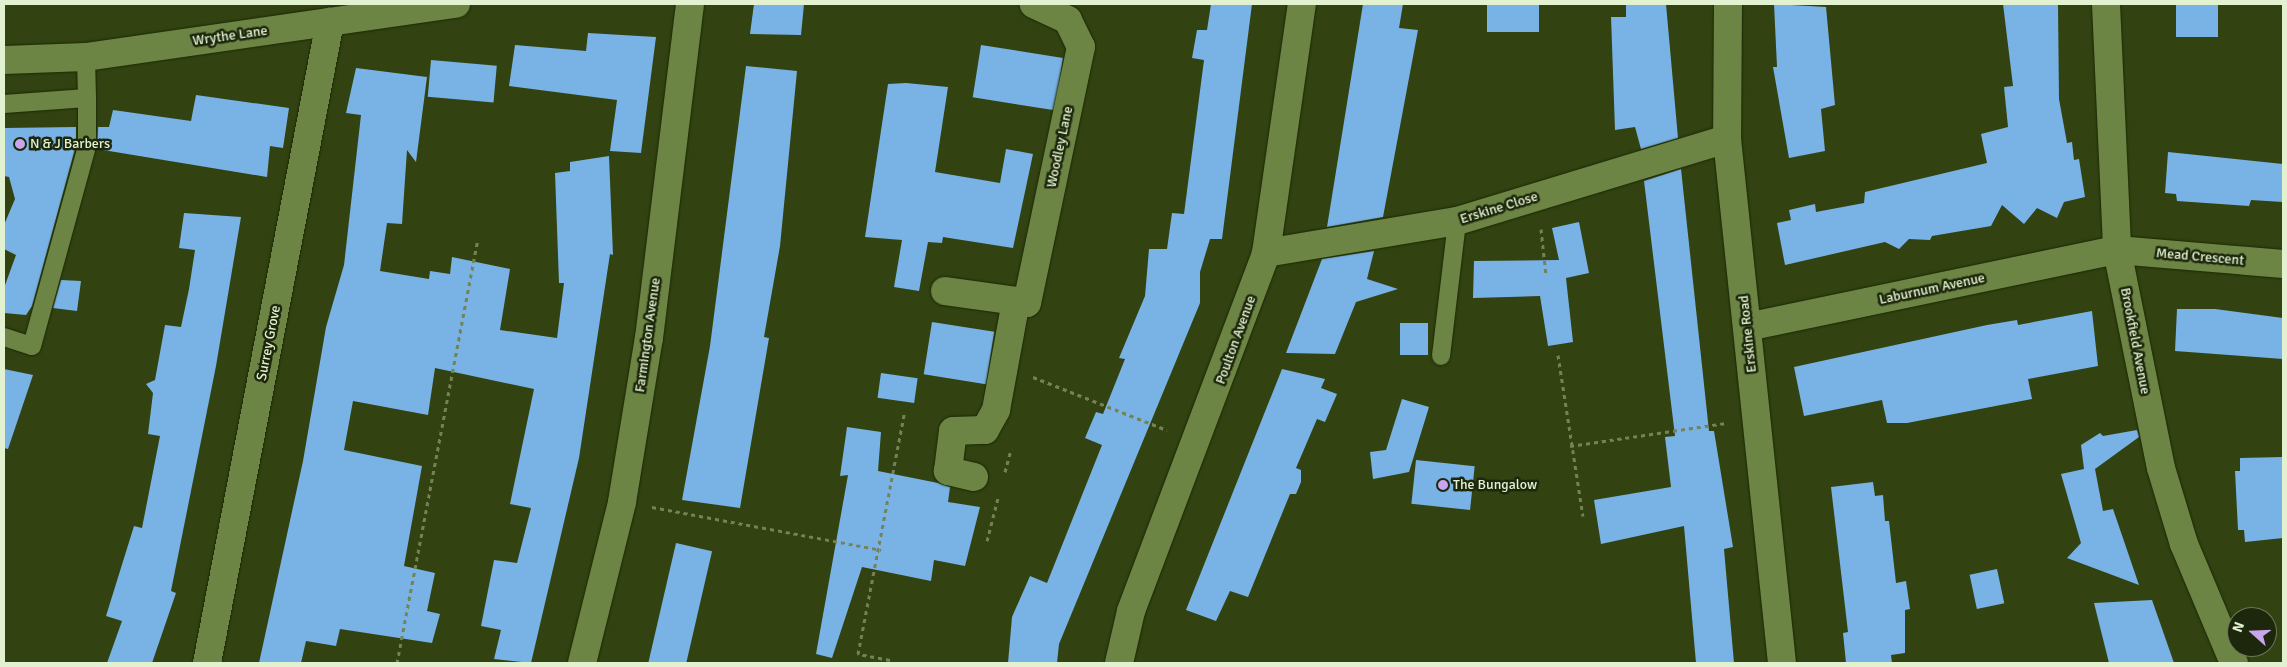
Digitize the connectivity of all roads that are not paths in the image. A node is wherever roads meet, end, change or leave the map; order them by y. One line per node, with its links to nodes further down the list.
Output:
1 (456, 4): 7 (street, Wrythe Lane)
2 (690, 4): 24 (street, Farmington Avenue)
3 (1033, 4): 18 (street, Woodley Lane)
4 (1302, 4): 15 (street, Poulton Avenue)
5 (1728, 4): 12 (street, Erskine Road)
6 (2106, 4): 14 (street, Brookfield Avenue)
7 (330, 22): 8 (street, Wrythe Lane); 23 (street, Surrey Grove)
8 (86, 57): 9 (street, Wrythe Lane); 10 (lane)
9 (4, 60)
10 (87, 98): 11 (lane); 20 (lane)
11 (4, 104)
12 (1727, 140): 13 (street, Erskine Close); 19 (street, Erskine Road)
13 (1457, 220): 15 (street, Erskine Close); 21 (lane)
14 (2117, 250): 16 (street, Mead Crescent); 19 (street, Laburnum Avenue); 27 (street, Brookfield Avenue)
15 (1266, 253): 25 (street, Poulton Avenue)
16 (2283, 264)
17 (945, 291): 18 (street)
18 (1016, 301): 22 (street)
19 (1748, 327): 26 (street, Erskine Road)
20 (4, 337)
21 (1441, 356)
22 (974, 477)
23 (207, 663)
24 (582, 663)
25 (1119, 663)
26 (1782, 663)
27 (2234, 663)

